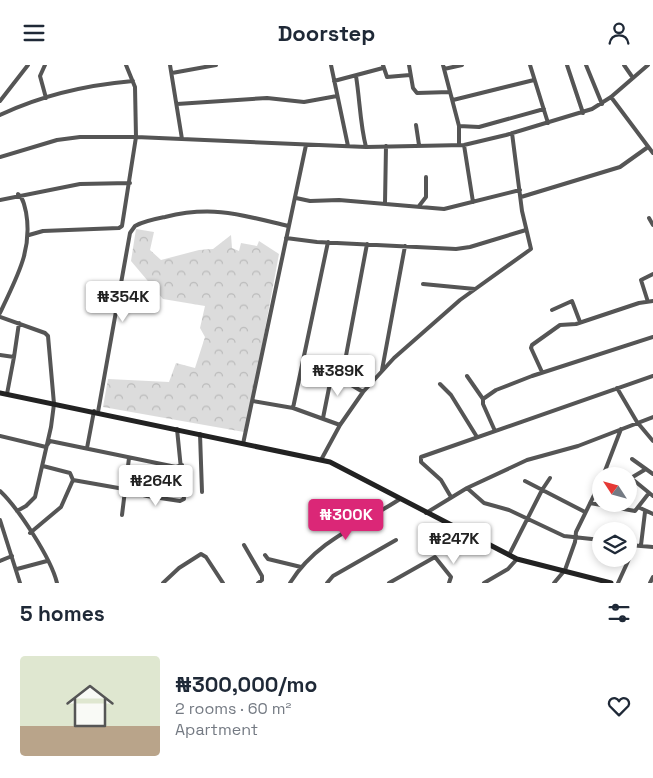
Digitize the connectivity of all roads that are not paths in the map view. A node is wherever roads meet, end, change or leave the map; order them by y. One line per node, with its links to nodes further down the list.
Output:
1 (28, 65): 29 (street)
2 (45, 65): 25 (street)
3 (126, 65): 22 (street)
4 (170, 65): 17 (street)
5 (216, 65): 14 (street)
6 (331, 65): 23 (street)
7 (409, 65): 18 (street)
8 (462, 65): 16 (street)
9 (530, 65): 21 (street)
10 (567, 65): 33 (street)
11 (586, 65): 31 (street)
12 (624, 65): 20 (street)
13 (648, 65): 20 (street)
14 (210, 66): 17 (street)
15 (383, 66): 18 (street); 19 (street)
16 (444, 67): 24 (street)
17 (172, 73): 30 (street)
18 (410, 75): 24 (street)
19 (356, 77): 23 (street); 48 (street)
20 (633, 78): 27 (street)
21 (534, 80): 28 (street); 32 (street)
22 (133, 81): 25 (street); 39 (street)
23 (334, 81): 26 (street)
24 (450, 91): 28 (street)
25 (46, 97): 34 (street)
26 (337, 97): 30 (street); 45 (street)
27 (611, 97): 31 (street); 47 (street)
28 (452, 100): 37 (street)
29 (0, 101)
30 (177, 104): 40 (street)
31 (602, 104): 33 (street)
32 (544, 109): 35 (street); 37 (street)
33 (583, 113): 35 (street)
34 (0, 115)
35 (548, 123): 38 (street)
36 (416, 125): 43 (street)
37 (459, 126): 44 (street)
38 (512, 133): 44 (street); 53 (street)
39 (136, 137): 40 (street); 50 (street); 52 (street)
40 (182, 139): 42 (street)
41 (653, 144): 47 (street)
42 (306, 145): 45 (street); 57 (street)
43 (419, 145): 44 (street); 46 (street)
44 (462, 145): 60 (street)
45 (348, 146): 48 (street)
46 (386, 146): 48 (street); 61 (street)
47 (647, 146): 49 (street); 56 (street)
48 (366, 147)
49 (653, 153)
50 (0, 157)
51 (426, 177): 62 (street)
52 (130, 183): 54 (street); 67 (street)
53 (520, 190): 56 (street); 60 (street)
54 (26, 193): 55 (street); 59 (street)
55 (18, 195): 58 (street); 59 (street)
56 (520, 197): 66 (street)
57 (296, 198): 61 (street); 65 (street)
58 (0, 199)
59 (23, 199): 67 (street)
60 (473, 202): 62 (street)
61 (384, 203): 62 (street)
62 (419, 206)
63 (650, 218): 64 (street)
64 (653, 225)
65 (288, 226): 68 (street); 99 (street)
66 (526, 230): 71 (street); 74 (street)
67 (29, 235): 77 (street)
68 (286, 238): 69 (street); 96 (street)
69 (328, 242): 70 (street); 83 (street)
70 (367, 244): 71 (street); 85 (street)
71 (405, 246): 84 (street)
72 (653, 274): 75 (street)
73 (423, 284): 74 (street)
74 (475, 289): 84 (street)
75 (651, 301): 78 (street)
76 (552, 310): 78 (street)
77 (0, 315): 79 (street)
78 (580, 322): 86 (street)
79 (19, 323): 82 (street); 97 (street)
80 (653, 337): 86 (street)
81 (0, 355): 82 (street)
82 (14, 357): 94 (street)
83 (302, 368): 87 (street); 98 (street)
84 (382, 370): 92 (street)
85 (343, 371): 87 (street); 92 (street)
86 (542, 372): 95 (street)
87 (332, 373): 101 (street)
88 (466, 376): 95 (street)
89 (653, 376): 91 (street)
90 (440, 384): 109 (street)
91 (617, 388): 102 (street); 106 (street)
92 (363, 392): 103 (street)
93 (0, 393): 94 (main road)
94 (7, 394): 97 (main road)
95 (483, 399): 106 (street)
96 (253, 401): 98 (street); 111 (street)
97 (54, 404): 99 (main road); 112 (street)
98 (293, 408): 101 (street)
99 (96, 412): 104 (main road); 113 (street)
100 (653, 417): 102 (street)
101 (323, 418): 103 (street)
102 (637, 423): 105 (street); 110 (street)
103 (340, 425): 116 (street)
104 (177, 429): 107 (main road); 117 (street)
105 (621, 429): 119 (street); 127 (street)
106 (495, 431): 109 (street)
107 (200, 434): 111 (main road); 131 (street)
108 (0, 436): 112 (street)
109 (477, 437): 133 (street)
110 (653, 441)
111 (243, 444): 116 (main road)
112 (46, 447): 113 (street); 118 (street)
113 (87, 448): 114 (street)
114 (129, 458): 117 (street); 128 (street)
115 (632, 459): 120 (street)
116 (321, 460): 134 (main road)
117 (182, 465): 128 (street)
118 (43, 466): 124 (street); 138 (street)
119 (607, 467)
120 (646, 469): 121 (street); 122 (street)
121 (638, 474)
122 (653, 474)
123 (550, 478): 129 (street)
124 (73, 480): 128 (street); 146 (street)
125 (525, 481): 129 (street)
126 (638, 484): 132 (street)
127 (467, 488): 133 (street); 144 (street)
128 (124, 489): 143 (street)
129 (542, 490): 139 (street); 144 (street)
130 (0, 491): 138 (street)
131 (202, 492)
132 (651, 495): 137 (street)
133 (451, 497): 141 (street)
134 (400, 499): 141 (main road); 160 (street)
135 (592, 499): 136 (street)
136 (590, 503): 139 (street)
137 (638, 507): 140 (street)
138 (17, 511): 146 (street)
139 (585, 512): 147 (street)
140 (645, 512): 142 (street); 152 (street)
141 (426, 513): 155 (main road)
142 (653, 514)
143 (122, 515)
144 (527, 519): 147 (street); 155 (street)
145 (0, 520): 156 (street)
146 (30, 533): 159 (street)
147 (575, 537): 148 (street); 163 (street)
148 (592, 539)
149 (396, 540): 171 (street)
150 (244, 545): 169 (street)
151 (637, 545): 152 (street)
152 (640, 545): 153 (street)
153 (653, 547)
154 (265, 555): 160 (street)
155 (509, 555): 157 (main road)
156 (12, 556): 158 (street); 162 (street)
157 (517, 559): 163 (main road); 174 (street)
158 (0, 561)
159 (47, 561): 162 (street); 166 (street)
160 (301, 567): 170 (street)
161 (625, 567): 177 (street)
162 (17, 569): 165 (street)
163 (565, 570): 175 (street); 176 (main road)
164 (653, 577): 178 (street)
165 (20, 583)
166 (57, 583)
167 (163, 583): 168 (street)
168 (223, 583)
169 (258, 583)
170 (290, 583)
171 (327, 583)
172 (389, 583): 173 (street)
173 (449, 583)
174 (484, 583)
175 (554, 583)
176 (610, 583)
177 (618, 583)
178 (650, 583)

